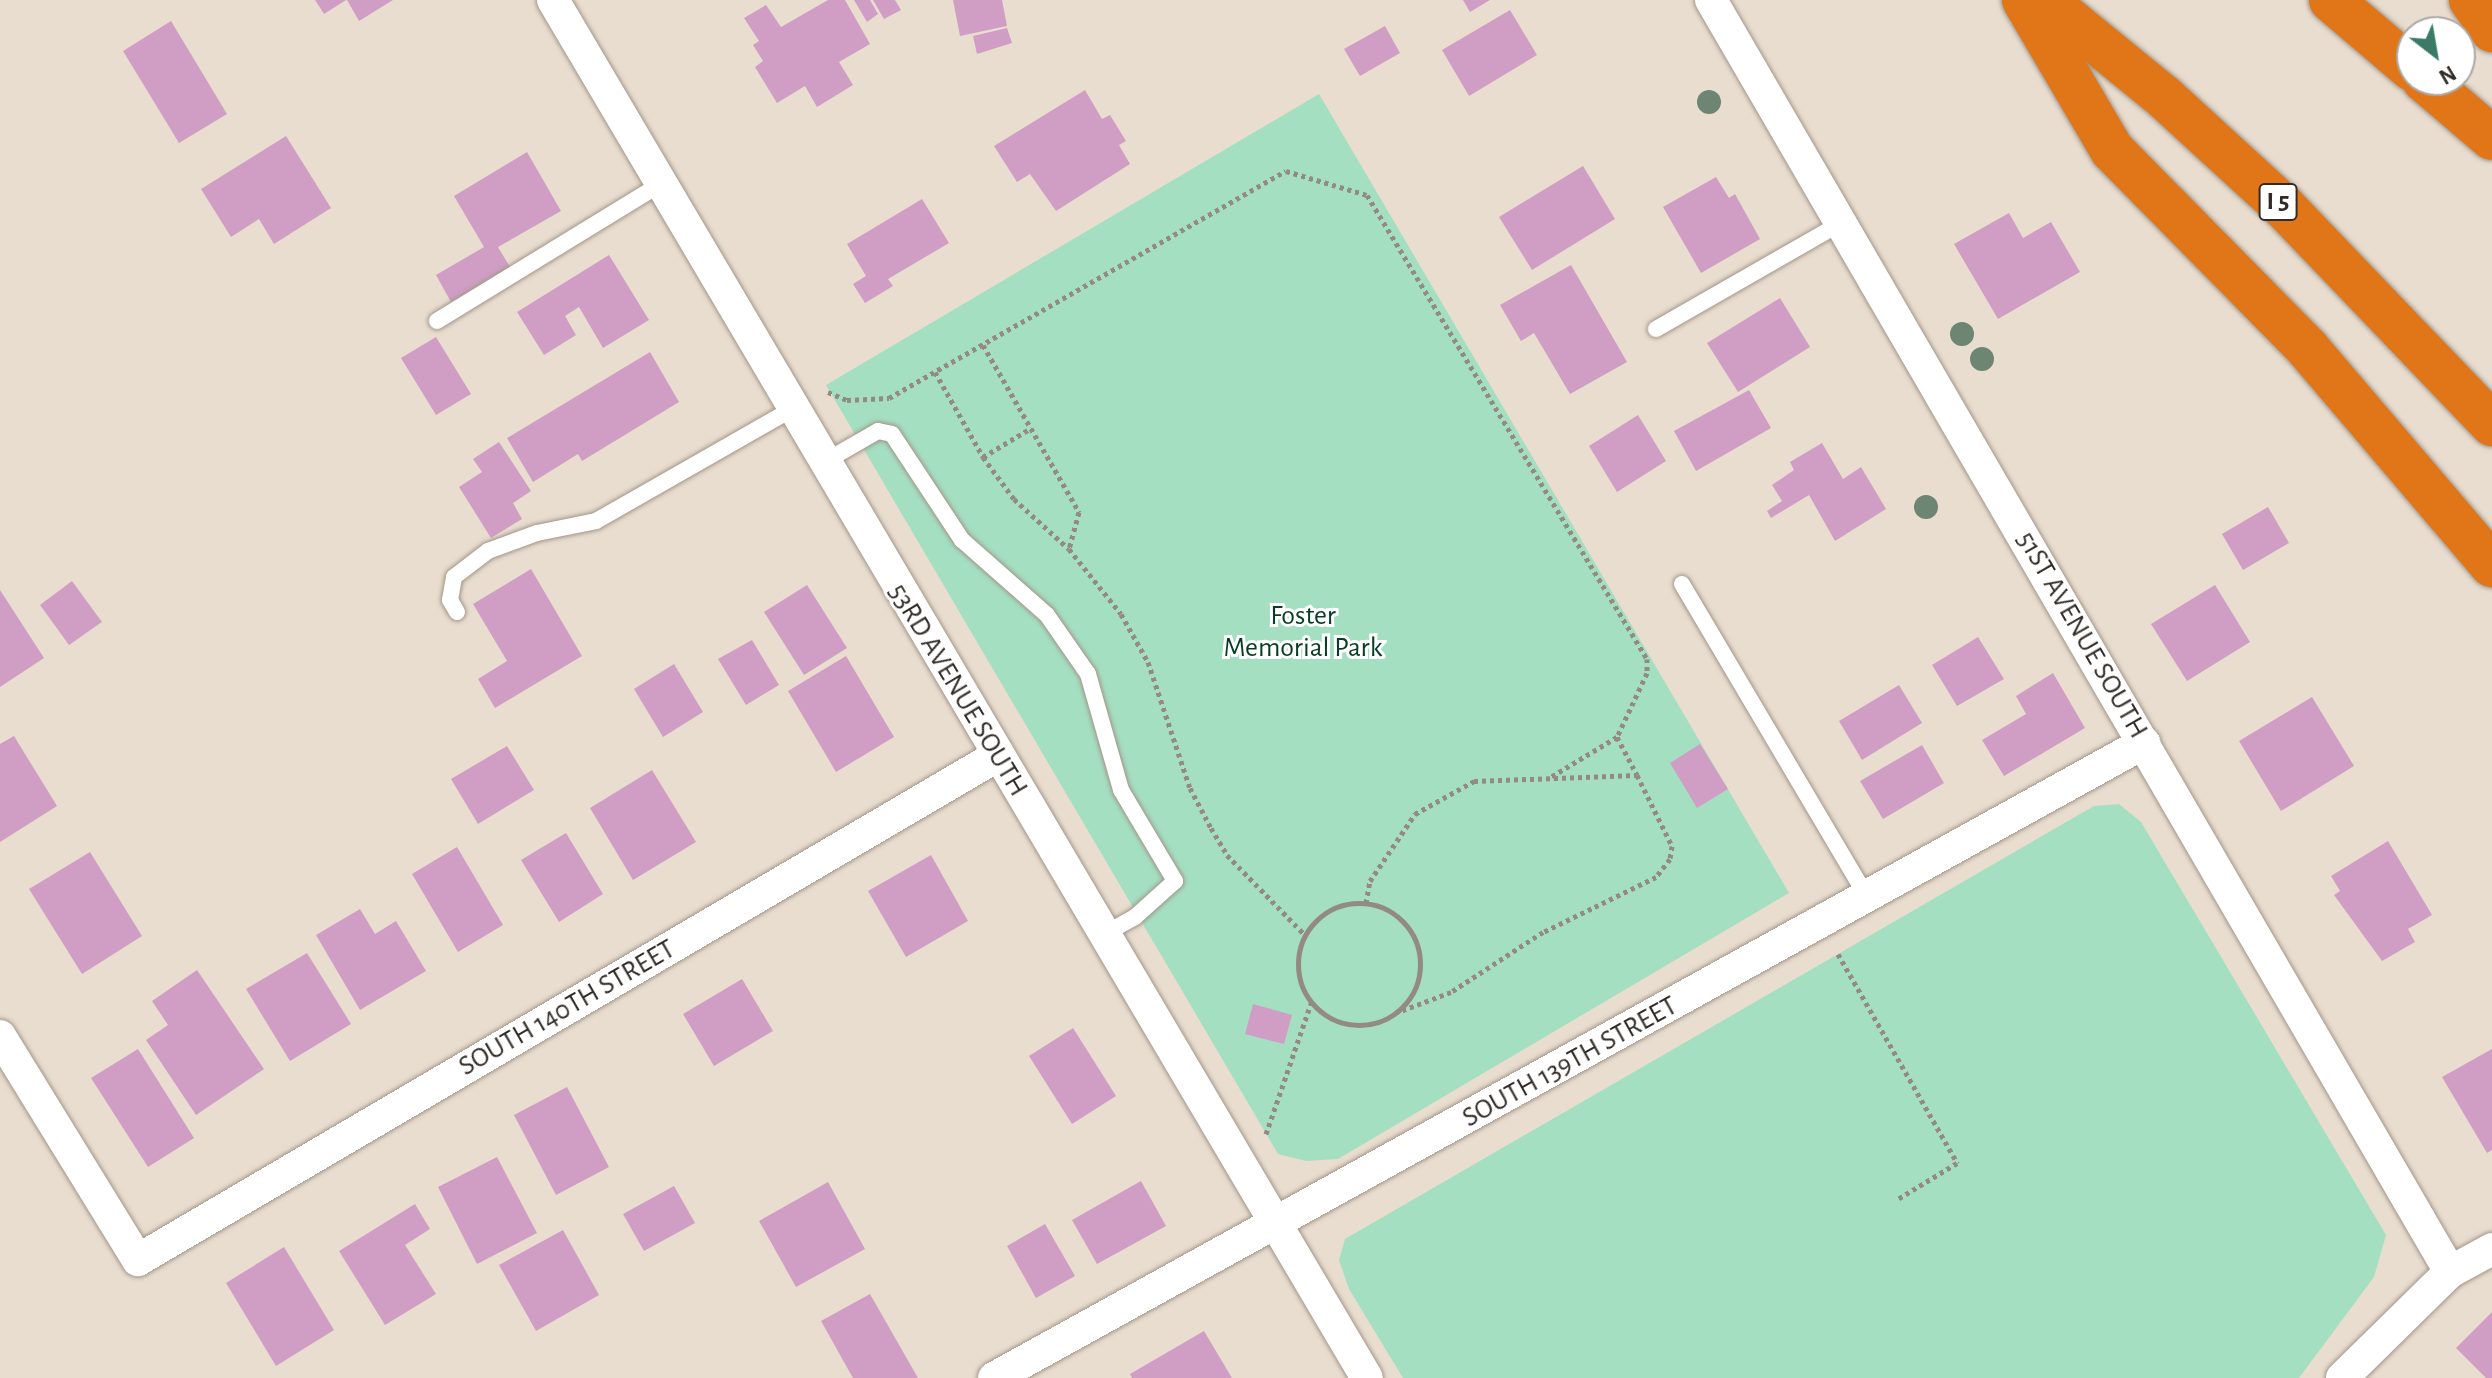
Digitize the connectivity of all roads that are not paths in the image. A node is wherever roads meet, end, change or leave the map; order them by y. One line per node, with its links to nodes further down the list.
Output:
1 (553, 0): 12 (street, 53RD AVENUE SOUTH)
2 (1711, 0): 13 (street, 51ST AVENUE SOUTH)
3 (2024, 0): 19 (highway)
4 (2045, 0): 17 (highway, I 5)
5 (2331, 0): 9 (highway)
6 (2473, 0): 7 (highway); 8 (highway)
7 (2492, 14)
8 (2492, 30)
9 (2396, 55)
10 (2443, 96): 11 (highway)
11 (2492, 138)
12 (661, 184): 14 (lane); 16 (street, 53RD AVENUE SOUTH)
13 (1841, 223): 15 (lane); 22 (street, 51ST AVENUE SOUTH)
14 (437, 321)
15 (1656, 329)
16 (792, 409): 18 (street, 53RD AVENUE SOUTH); 21 (lane)
17 (2492, 424)
18 (824, 462): 23 (street, 53RD AVENUE SOUTH); 25 (lane)
19 (2492, 565)
20 (1682, 584): 24 (lane)
21 (457, 612)
22 (2144, 743): 24 (street, SOUTH 139TH STREET); 29 (street, 51ST AVENUE SOUTH)
23 (997, 756): 25 (street, 53RD AVENUE SOUTH); 26 (street, SOUTH 140TH STREET)
24 (1867, 897): 27 (street, SOUTH 139TH STREET)
25 (1103, 935): 27 (street, 53RD AVENUE SOUTH)
26 (0, 1036)
27 (1275, 1227): 30 (street, SOUTH 139TH STREET); 31 (street, 53RD AVENUE SOUTH)
28 (2492, 1249): 29 (street)
29 (2450, 1272): 32 (street)
30 (994, 1378)
31 (1367, 1378)
32 (2342, 1378)

